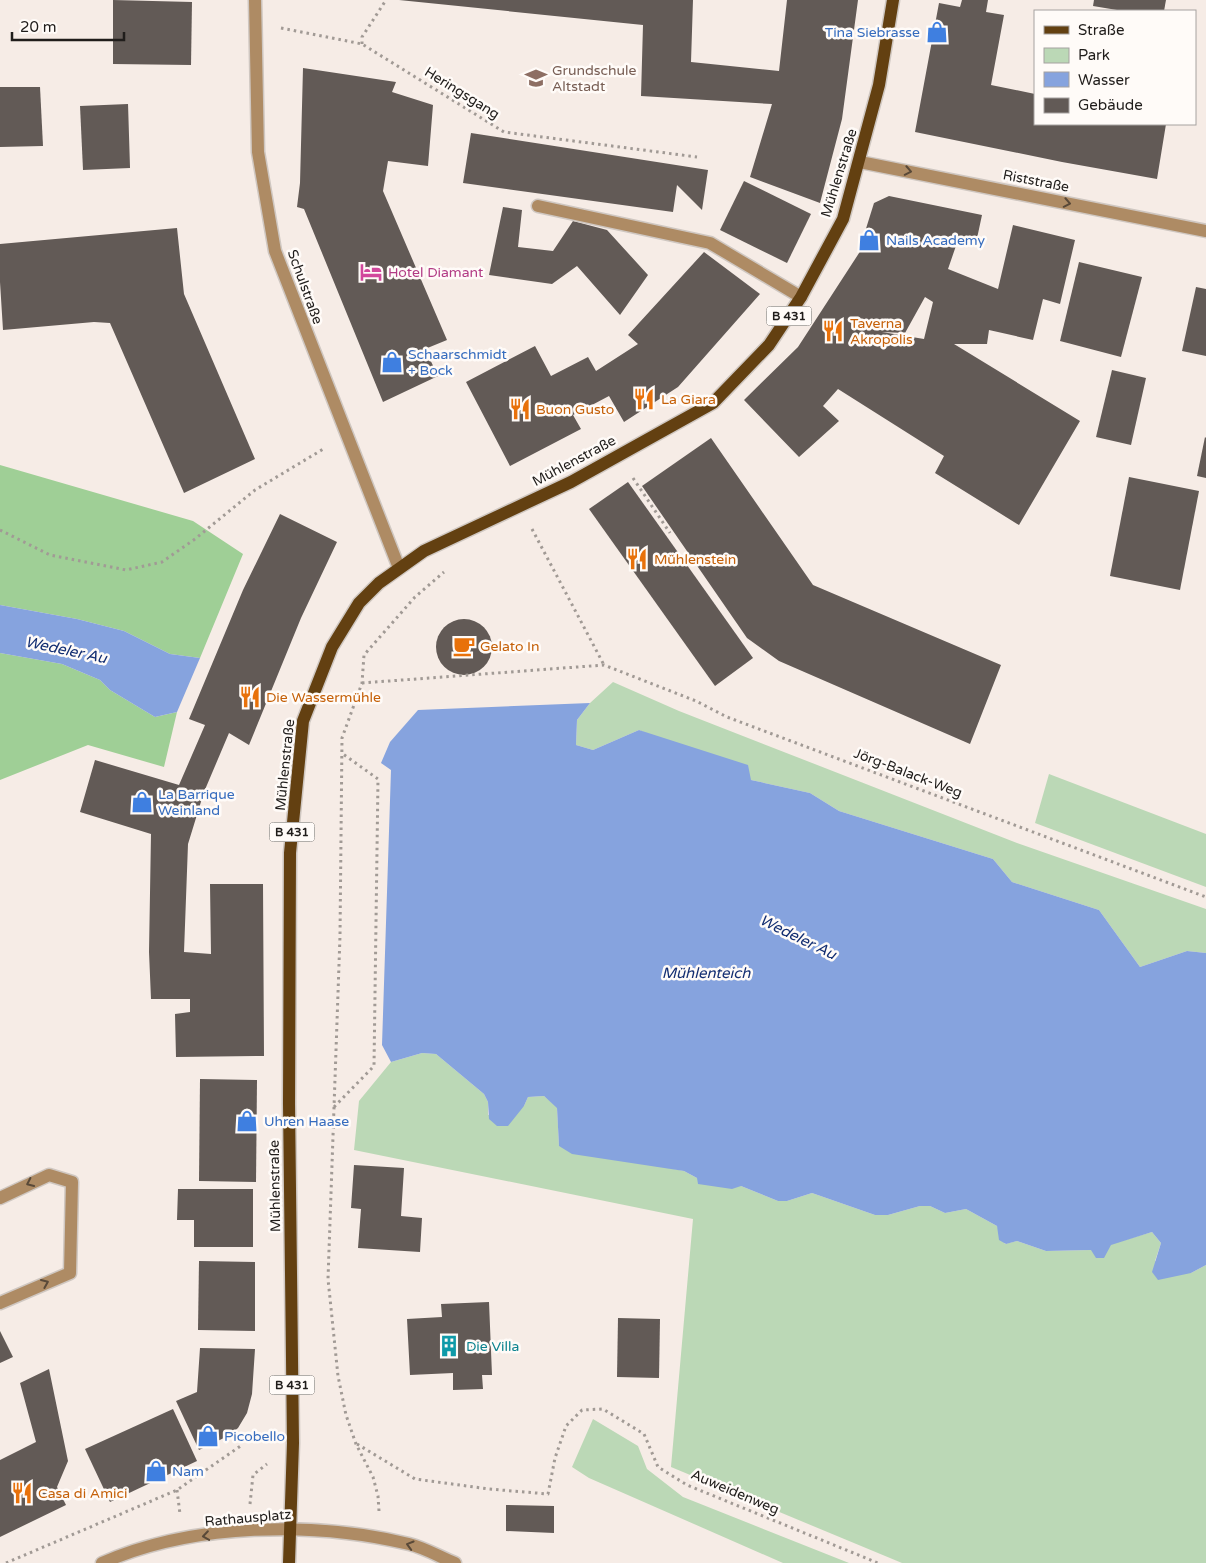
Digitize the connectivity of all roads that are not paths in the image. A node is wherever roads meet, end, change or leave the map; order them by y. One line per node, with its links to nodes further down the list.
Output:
1 (255, 0): 7 (street, Schulstraße)
2 (893, 0): 3 (main road, Mühlenstraße / B 431)
3 (860, 162): 5 (street, Riststraße, one-way to 5); 6 (main road, Mühlenstraße / B 431)
4 (538, 206): 6 (street)
5 (1206, 231)
6 (801, 297): 7 (main road, Mühlenstraße / B 431)
7 (399, 568): 10 (main road, Mühlenstraße / B 431)
8 (0, 1198): 9 (street, one-way to 8)
9 (0, 1303)
10 (290, 1528): 11 (street, Rathausplatz, one-way to 11); 12 (main road, Mühlenstraße / B 431); 13 (street, Rathausplatz, one-way to 10)
11 (102, 1563)
12 (289, 1563)
13 (455, 1563)

